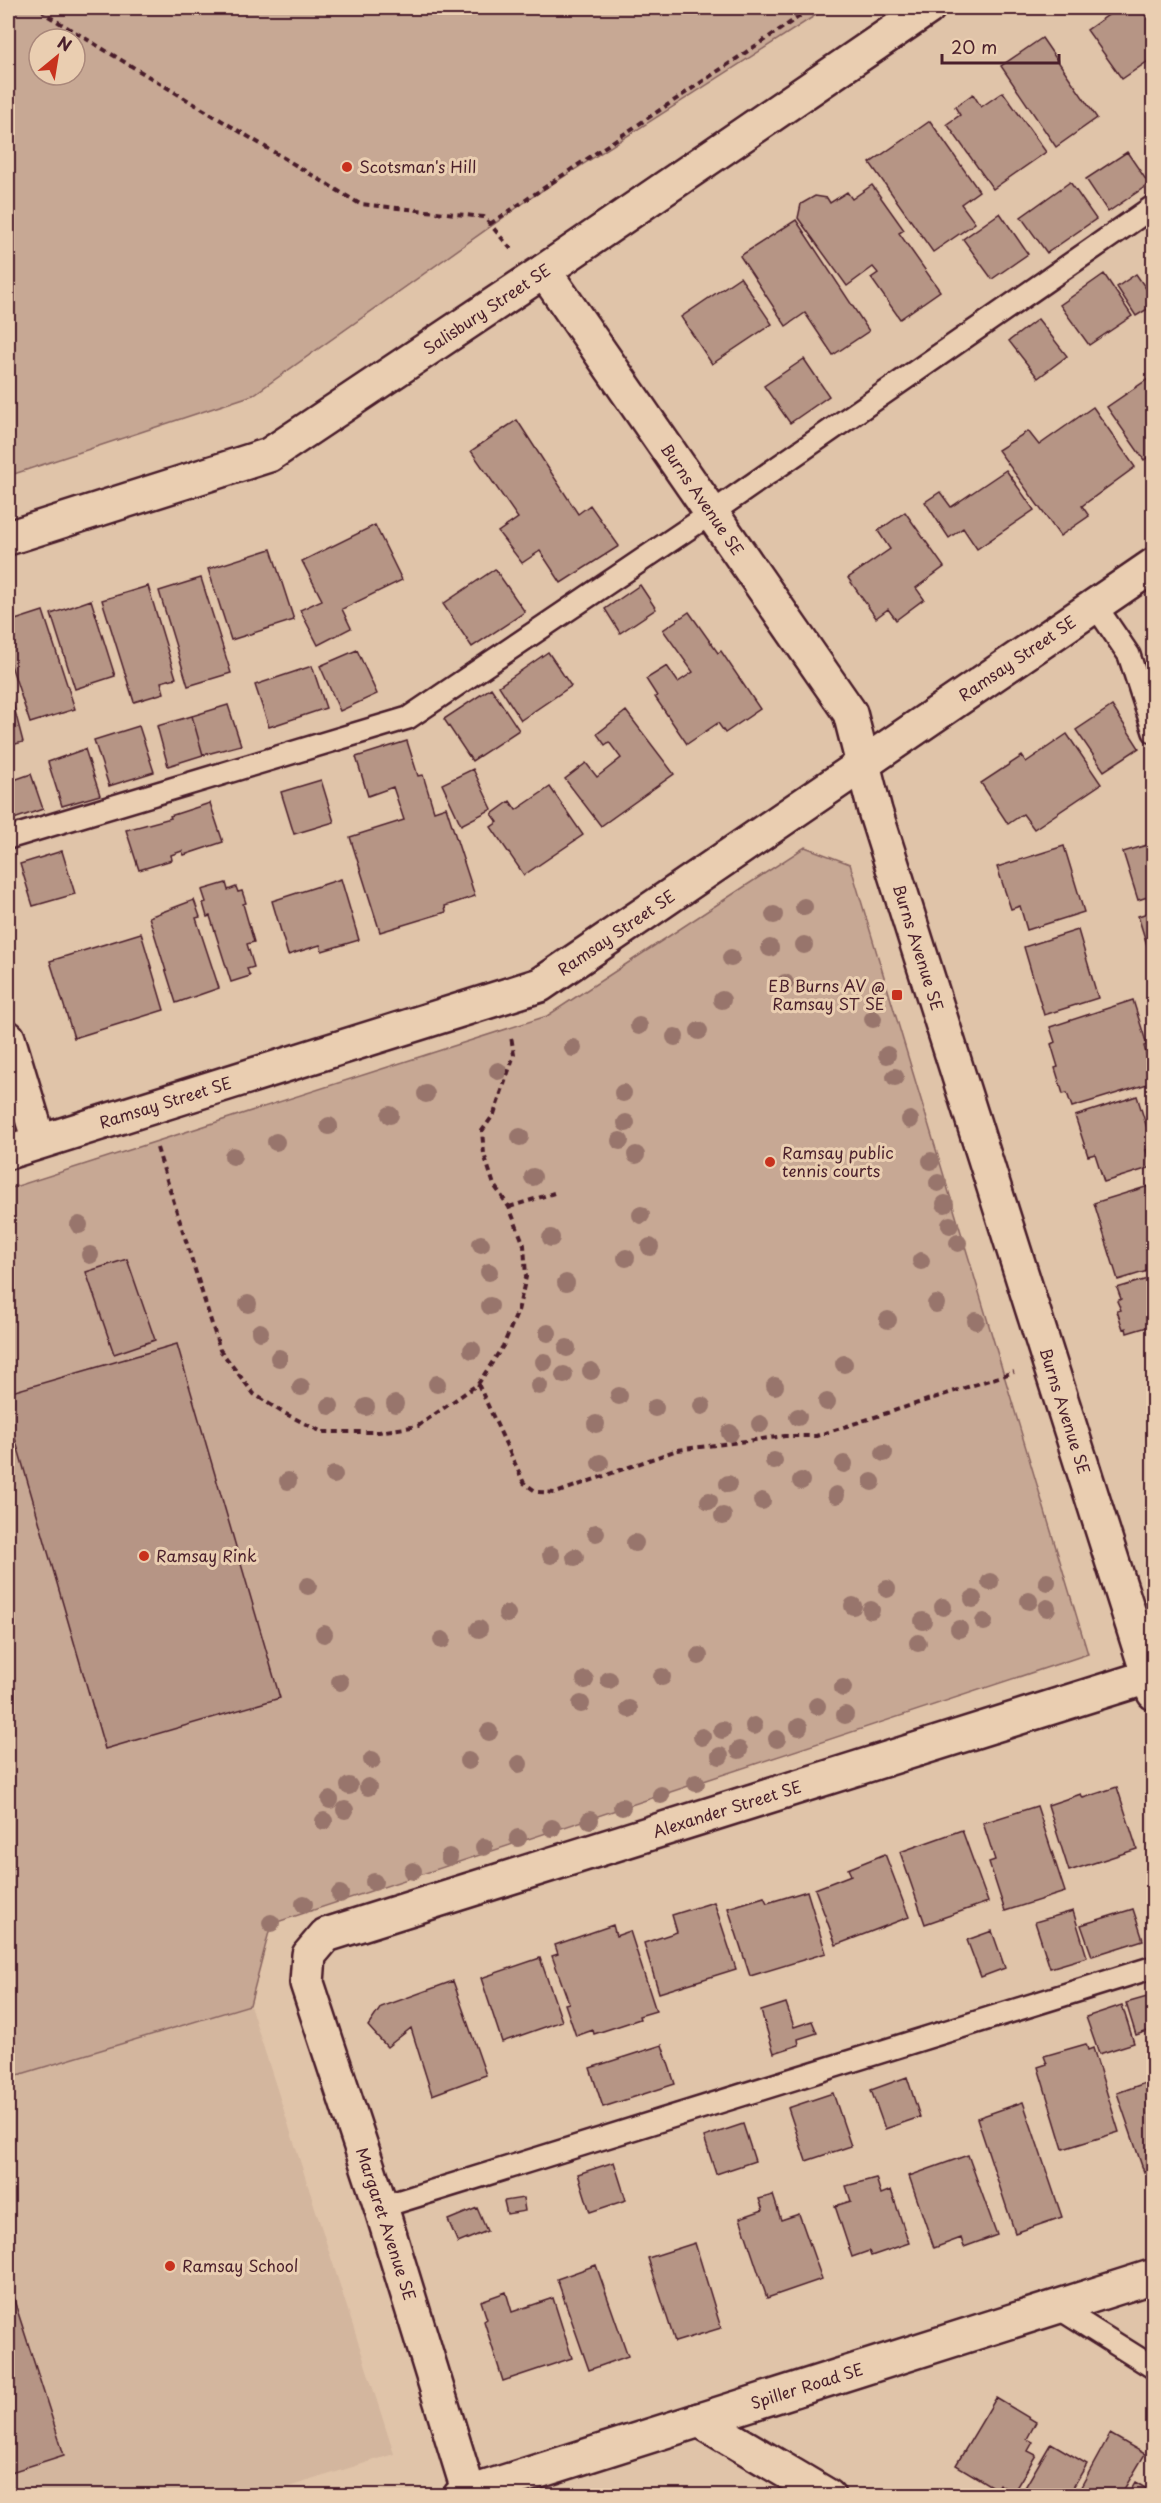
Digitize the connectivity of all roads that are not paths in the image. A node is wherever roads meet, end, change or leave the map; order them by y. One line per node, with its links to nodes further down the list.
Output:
1 (928, 8): 3 (street, Salisbury Street SE)
2 (1154, 206): 4 (lane)
3 (544, 271): 4 (street, Burns Avenue SE); 5 (street, Salisbury Street SE)
4 (710, 514): 9 (street, Burns Avenue SE); 10 (lane)
5 (8, 538)
6 (1154, 565): 7 (street, Ramsay Street SE)
7 (1095, 605): 8 (lane); 9 (street, Ramsay Street SE)
8 (1154, 732)
9 (864, 764): 12 (street, Ramsay Street SE); 14 (street, Burns Avenue SE)
10 (8, 838)
11 (8, 1038): 12 (street)
12 (39, 1141): 13 (street, Ramsay Street SE)
13 (8, 1152)
14 (1152, 1681): 15 (street, Alexander Street SE)
15 (309, 1955): 17 (street, Margaret Avenue SE)
16 (1154, 1966): 17 (lane)
17 (381, 2206): 22 (street, Margaret Avenue SE)
18 (1154, 2276): 19 (street, Spiller Road SE)
19 (1057, 2307): 20 (lane); 21 (street, Spiller Road SE)
20 (1154, 2368)
21 (699, 2420): 22 (street, Spiller Road SE); 23 (street)
22 (465, 2494)
23 (828, 2496)

